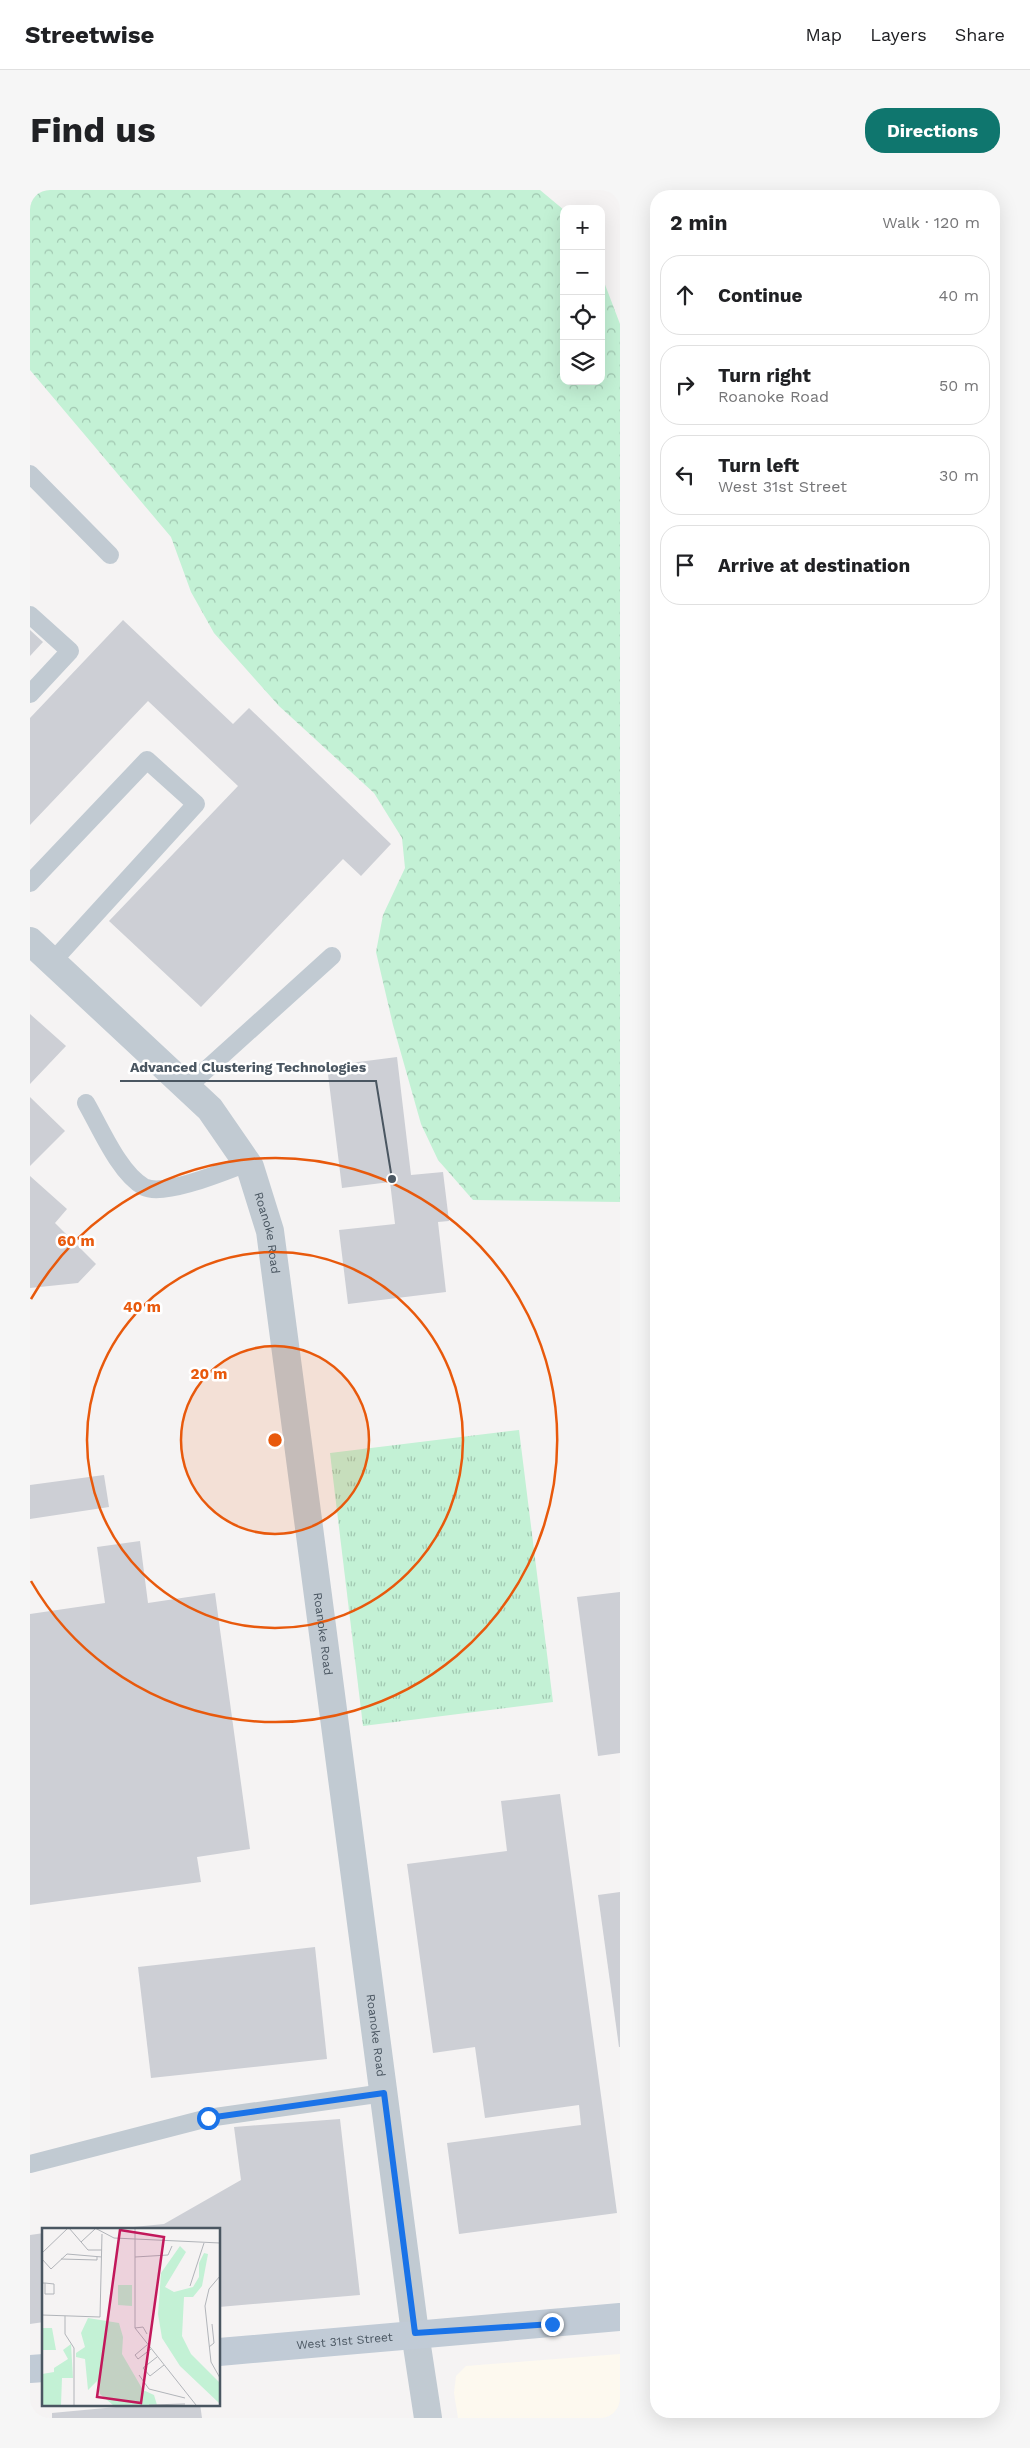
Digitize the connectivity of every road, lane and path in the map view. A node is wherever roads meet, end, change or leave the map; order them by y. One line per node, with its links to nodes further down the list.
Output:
1 (30, 474): 2 (lane)
2 (110, 555)
3 (30, 615): 4 (lane)
4 (30, 694)
5 (30, 883): 8 (lane)
6 (30, 941): 8 (street, Roanoke Road)
7 (332, 956): 9 (lane)
8 (52, 962): 9 (street, Roanoke Road)
9 (186, 1088): 11 (street, Roanoke Road)
10 (86, 1102): 11 (lane)
11 (247, 1163): 12 (street, Roanoke Road)
12 (384, 2093): 13 (lane); 15 (street, Roanoke Road)
13 (30, 2164)
14 (620, 2317): 15 (main road, West 31st Street)
15 (415, 2333): 16 (main road, West 31st Street); 17 (street, Roanoke Road)
16 (220, 2352)
17 (428, 2418)

